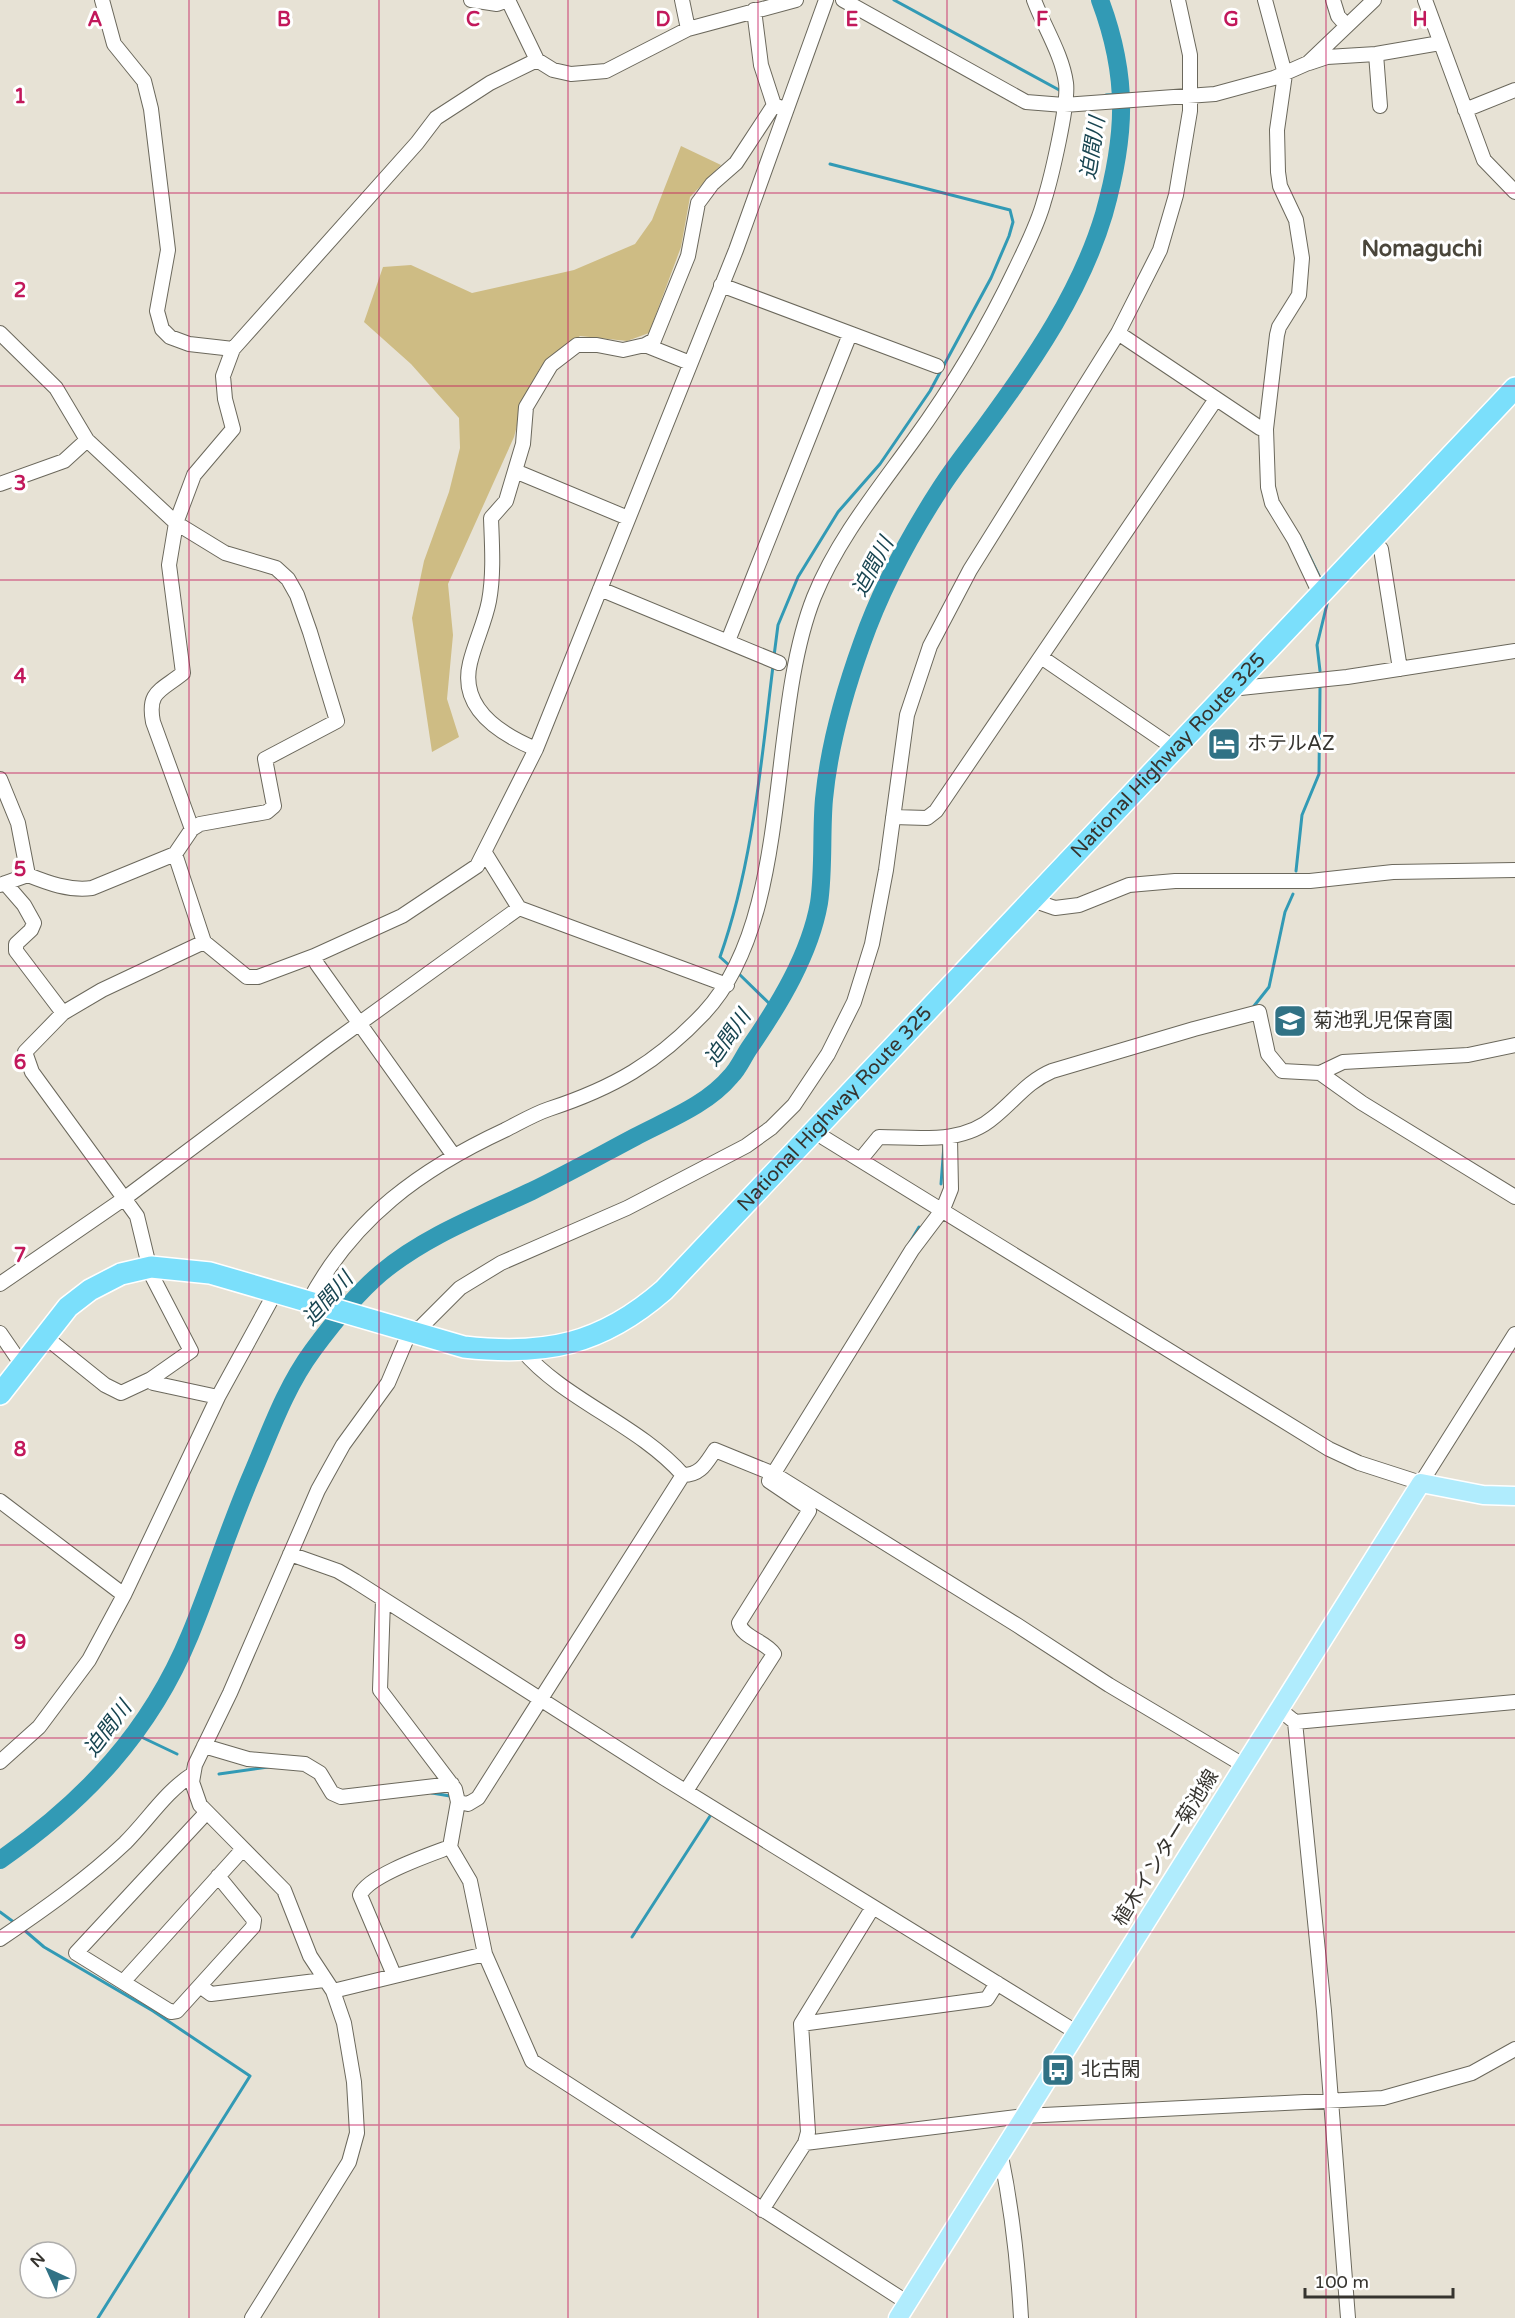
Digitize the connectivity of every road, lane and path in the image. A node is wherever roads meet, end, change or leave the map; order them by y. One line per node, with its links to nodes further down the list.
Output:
1 (102, 0): 33 (street)
2 (471, 0): 18 (street)
3 (682, 0): 15 (street)
4 (796, 0): 13 (street)
5 (826, 0): 25 (street)
6 (843, 0): 23 (street)
7 (1034, 0): 23 (street)
8 (1178, 0): 22 (street)
9 (1264, 0): 20 (street)
10 (1333, 0): 14 (street)
11 (1374, 0): 14 (street)
12 (1425, 0): 16 (street)
13 (754, 10): 15 (street); 25 (street)
14 (1346, 25): 19 (street)
15 (688, 29): 18 (street)
16 (1440, 43): 17 (street); 26 (street)
17 (1376, 54): 19 (street); 24 (street)
18 (537, 60): 33 (street)
19 (1308, 63): 20 (street)
20 (1285, 74): 22 (street); 38 (street)
21 (1515, 90): 26 (street)
22 (1191, 96): 23 (street); 30 (street)
23 (1064, 105): 67 (street)
24 (1380, 106)
25 (781, 107): 28 (street); 32 (street)
26 (1465, 110): 27 (street)
27 (1515, 192)
28 (720, 285): 31 (street); 34 (street)
29 (0, 333): 39 (street)
30 (1118, 333): 37 (street); 56 (street)
31 (850, 334): 35 (street); 47 (street)
32 (645, 345): 34 (street); 40 (street)
33 (233, 349): 43 (street)
34 (690, 363): 42 (street)
35 (937, 366)
36 (1515, 388): 44 (highway, National Highway Route 325)
37 (1216, 399): 38 (street); 49 (street)
38 (1266, 429): 46 (street)
39 (87, 440): 41 (street); 43 (street)
40 (515, 471): 42 (street); 54 (street)
41 (0, 484)
42 (628, 518): 45 (street)
43 (176, 523): 57 (street); 57 (street)
44 (1372, 539): 46 (highway, National Highway Route 325); 51 (street)
45 (600, 589): 47 (street); 54 (street)
46 (1320, 594): 52 (highway, National Highway Route 325)
47 (728, 641): 50 (street)
48 (1515, 651): 51 (street)
49 (1041, 657): 53 (street); 56 (street)
50 (779, 663)
51 (1400, 669): 52 (street)
52 (1231, 689): 53 (highway, National Highway Route 325)
53 (1174, 748): 63 (highway, National Highway Route 325)
54 (536, 749): 58 (street)
55 (0, 779): 61 (street)
56 (892, 817): 83 (street)
57 (192, 829): 59 (street)
58 (484, 853): 64 (street); 66 (street)
59 (175, 854): 61 (street); 65 (street)
60 (1515, 870): 63 (street)
61 (28, 874): 62 (street)
62 (2, 884): 68 (street)
63 (1032, 900): 72 (highway, National Highway Route 325)
64 (519, 908): 67 (street); 69 (street)
65 (204, 942): 66 (street); 68 (street)
66 (314, 956): 69 (street)
67 (727, 986): 74 (street)
68 (63, 1013): 77 (street)
69 (359, 1023): 74 (street); 77 (street)
70 (1515, 1045): 71 (street)
71 (1320, 1072): 73 (street); 76 (street)
72 (813, 1131): 75 (street); 87 (highway, National Highway Route 325)
73 (950, 1138): 75 (street); 78 (street)
74 (454, 1156): 82 (street)
75 (861, 1159): 78 (street)
76 (1515, 1197)
77 (125, 1198): 79 (street); 80 (street)
78 (943, 1209): 93 (street); 94 (street)
79 (151, 1267): 81 (highway, National Highway Route 325); 86 (highway, National Highway Route 325); 89 (street)
80 (0, 1284)
81 (276, 1291): 82 (highway, National Highway Route 325); 91 (street)
82 (312, 1302): 83 (highway, National Highway Route 325)
83 (410, 1331): 87 (highway, National Highway Route 325); 97 (street)
84 (0, 1333): 88 (street)
85 (1515, 1334): 94 (street)
86 (44, 1336): 88 (highway, National Highway Route 325); 89 (street)
87 (523, 1351): 92 (street)
88 (22, 1365): 90 (highway, National Highway Route 325)
89 (151, 1379): 91 (street)
90 (0, 1394)
91 (218, 1397): 98 (street)
92 (683, 1474): 93 (street); 100 (street)
93 (774, 1474): 106 (street); 109 (street)
94 (1421, 1484): 95 (main road); 102 (main road, 植木インター菊池線)
95 (1515, 1496)
96 (0, 1501): 98 (street)
97 (290, 1554): 99 (street); 104 (street)
98 (124, 1595): 105 (street)
99 (383, 1600): 100 (street); 108 (street)
100 (542, 1699): 109 (street); 110 (street)
101 (1515, 1702): 103 (street)
102 (1280, 1709): 103 (street); 106 (main road, 植木インター菊池線)
103 (1295, 1722): 127 (street)
104 (204, 1746): 107 (street); 108 (street)
105 (0, 1762)
106 (1245, 1766): 125 (main road, 植木インター菊池線)
107 (193, 1774): 111 (street); 116 (street)
108 (452, 1784): 110 (street)
109 (686, 1791): 115 (street)
110 (458, 1802): 112 (street)
111 (206, 1813): 113 (street); 120 (street)
112 (450, 1846): 117 (street); 118 (street)
113 (243, 1850): 114 (street); 119 (street)
114 (218, 1876): 120 (street); 122 (street)
115 (873, 1907): 121 (street); 124 (street)
116 (0, 1940)
117 (485, 1954): 118 (street); 131 (street)
118 (394, 1975): 123 (street)
119 (324, 1980): 122 (street); 123 (street)
120 (123, 1982): 122 (street)
121 (997, 1983): 124 (street); 125 (street)
122 (200, 1986)
123 (333, 1991): 133 (street)
124 (801, 2024): 129 (street)
125 (1076, 2032): 128 (main road, 植木インター菊池線)
126 (1515, 2049): 127 (street)
127 (1330, 2102): 128 (street); 135 (street)
128 (1024, 2116): 129 (street); 130 (main road, 植木インター菊池線)
129 (805, 2143): 131 (street)
130 (1000, 2156): 132 (main road, 植木インター菊池線); 134 (street)
131 (762, 2210): 132 (street)
132 (903, 2311)
133 (252, 2318)
134 (1021, 2318)
135 (1348, 2318)

